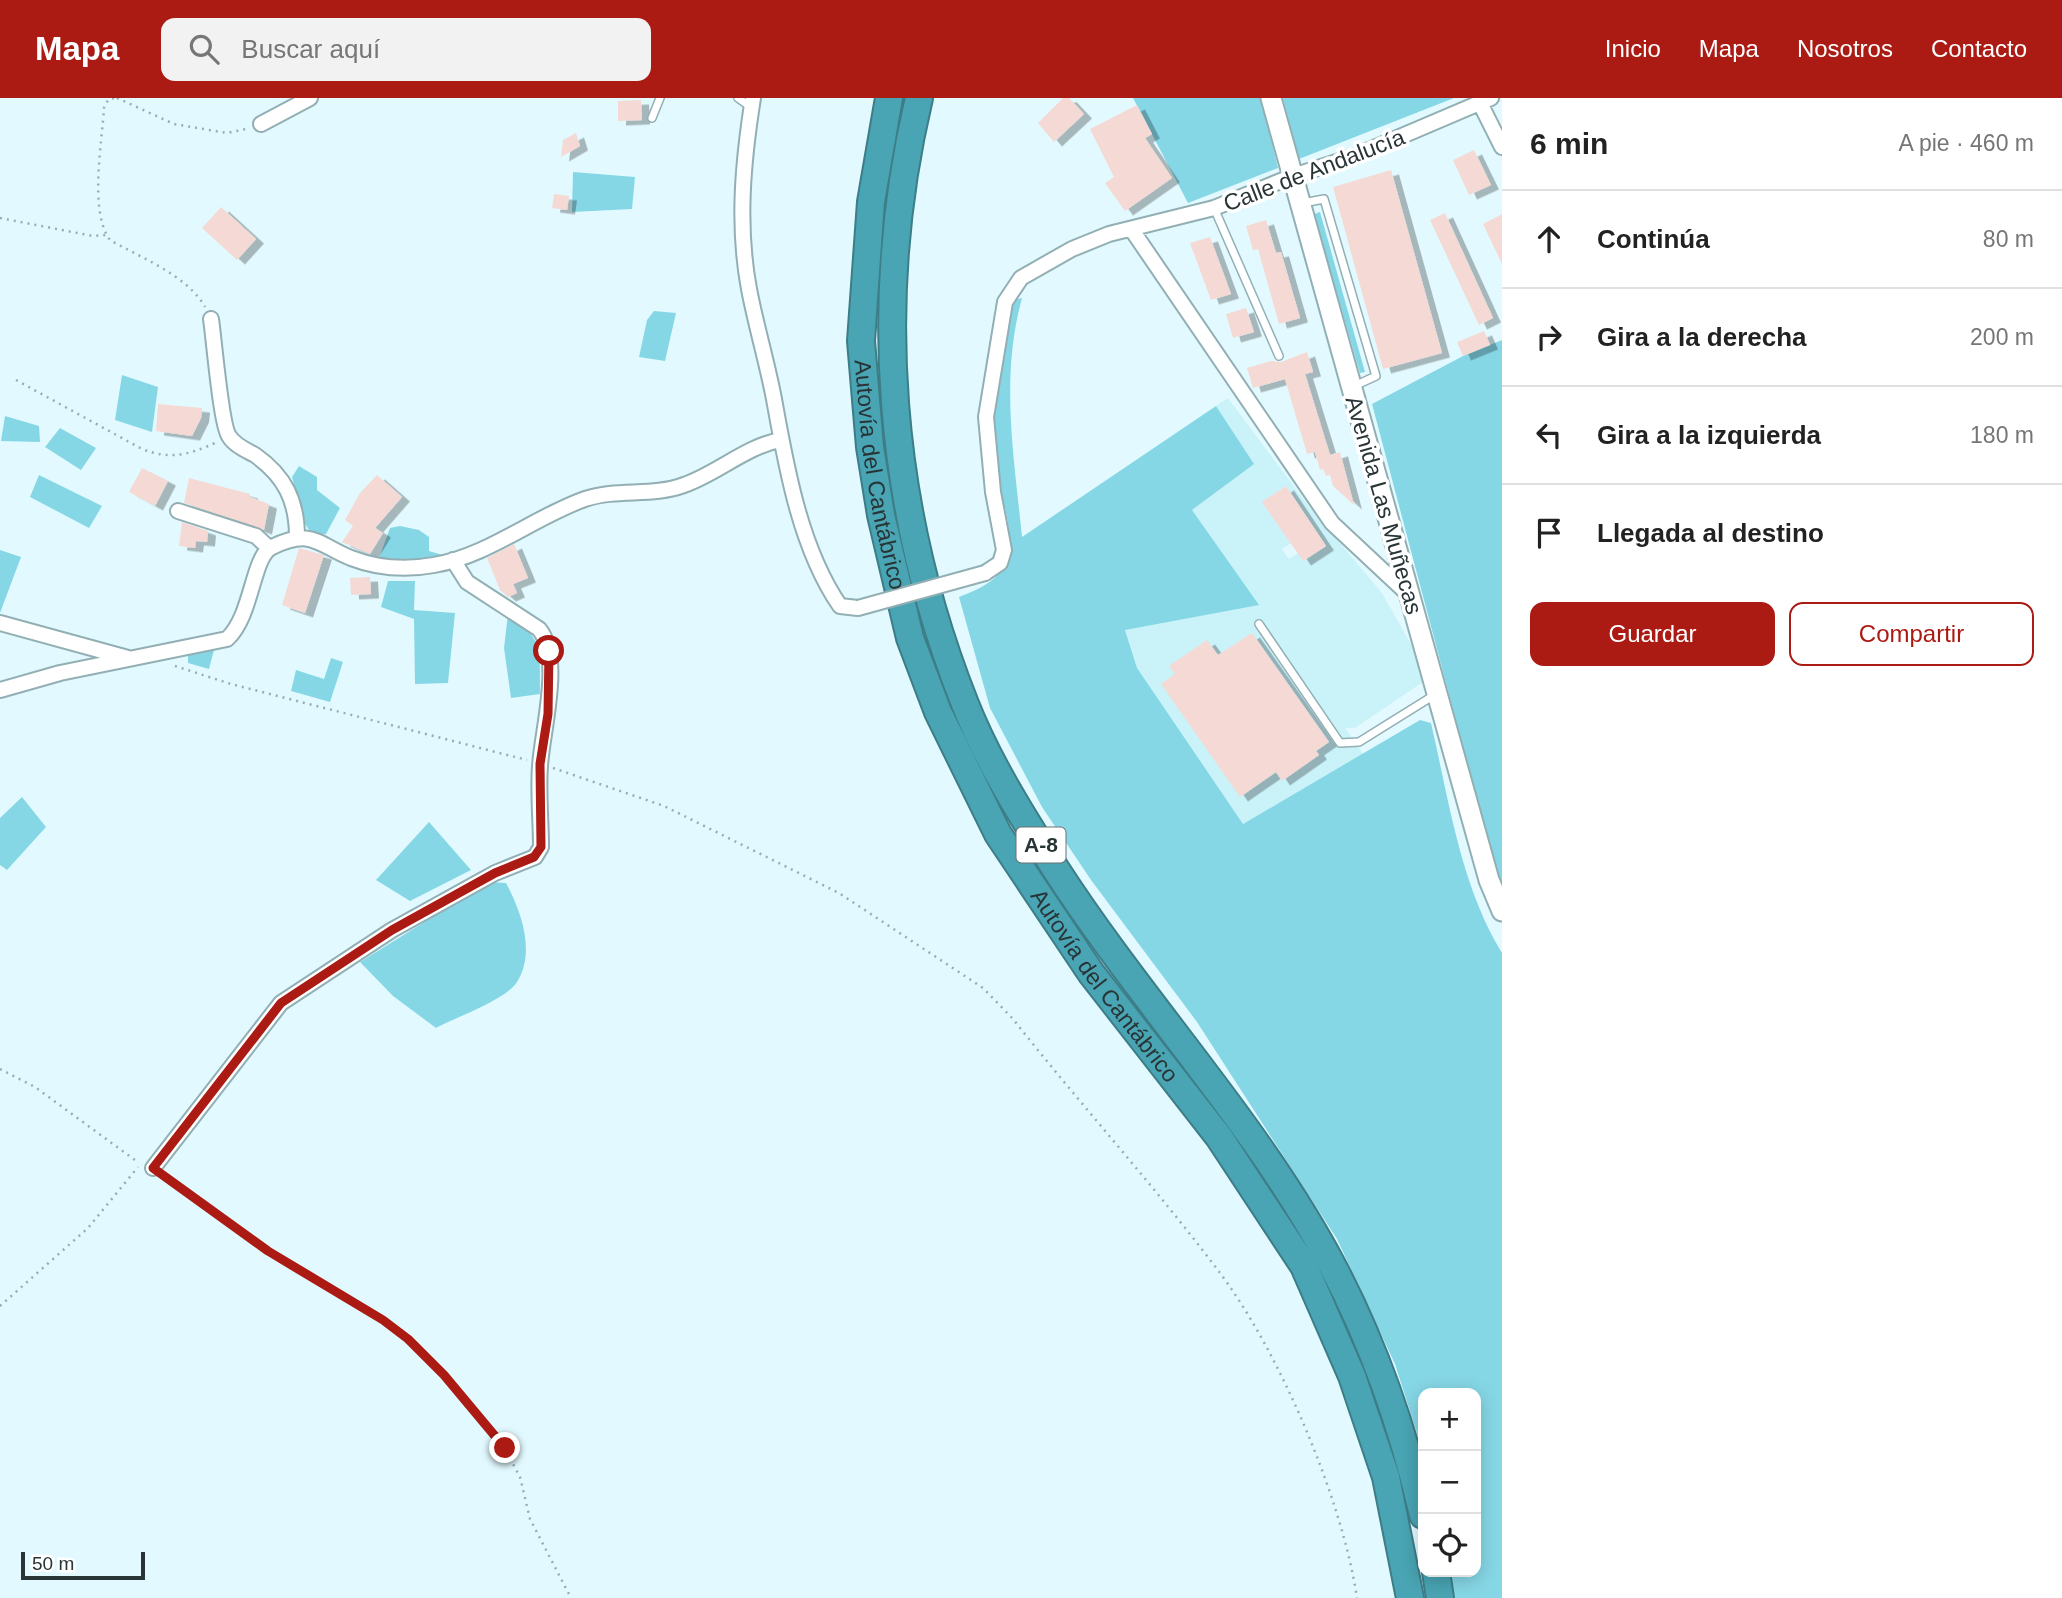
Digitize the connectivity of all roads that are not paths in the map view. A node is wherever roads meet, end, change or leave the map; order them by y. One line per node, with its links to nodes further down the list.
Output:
1 (310, 98): 10 (street)
2 (660, 98): 9 (lane)
3 (738, 98): 8 (lane)
4 (889, 98): 34 (highway, Autovía del Cantábrico / A-8)
5 (919, 98): 32 (highway, Autovía del Cantábrico / A-8)
6 (1271, 98): 12 (street, Avenida Las Muñecas)
7 (1486, 101): 11 (street); 12 (street, Calle de Andalucía)
8 (753, 103): 19 (street)
9 (652, 118)
10 (261, 124)
11 (1502, 147)
12 (1293, 176): 13 (street, Avenida Las Muñecas); 14 (street, Calle de Andalucía)
13 (1300, 204): 18 (street, Avenida Las Muñecas); 18 (lane)
14 (1214, 208): 15 (street, Calle de Andalucía); 17 (lane)
15 (1132, 230): 19 (street, Calle de Andalucía, bridge); 24 (street)
16 (211, 319): 21 (street)
17 (1279, 356)
18 (1351, 388): 24 (street, Avenida Las Muñecas)
19 (780, 440): 23 (street)
20 (178, 511): 22 (street)
21 (297, 537): 22 (street); 23 (street)
22 (269, 548): 27 (street)
23 (453, 560): 31 (street)
24 (1409, 595): 29 (street, Avenida Las Muñecas)
25 (0, 623): 27 (street)
26 (1259, 624): 29 (lane)
27 (135, 657): 28 (street)
28 (0, 690)
29 (1438, 693): 30 (street, Avenida Las Muñecas)
30 (1502, 911)
31 (153, 1168)
32 (1423, 1514)
33 (1437, 1577): 35 (highway)
34 (1410, 1598)
35 (1440, 1598)

